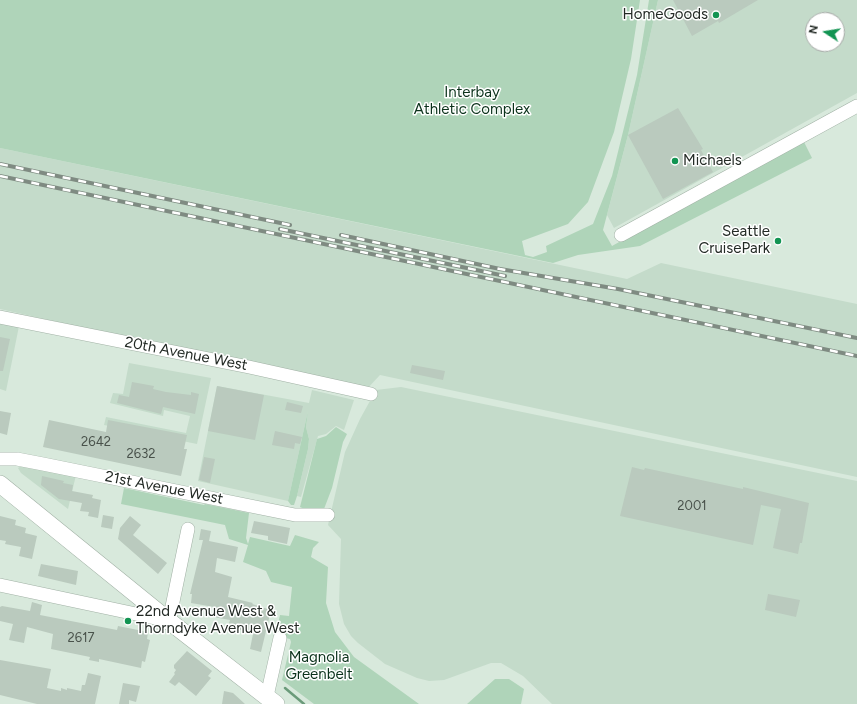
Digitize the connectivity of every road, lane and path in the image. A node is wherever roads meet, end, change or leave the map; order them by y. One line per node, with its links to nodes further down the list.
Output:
1 (857, 106): 2 (street)
2 (621, 235)
3 (0, 317): 4 (street, 20th Avenue West)
4 (371, 394)
5 (0, 458): 7 (street, 21st Avenue West)
6 (0, 484): 10 (main road)
7 (328, 515)
8 (188, 529): 10 (street)
9 (0, 585): 10 (street)
10 (169, 621): 12 (main road)
11 (280, 638): 12 (street)
12 (272, 700)

